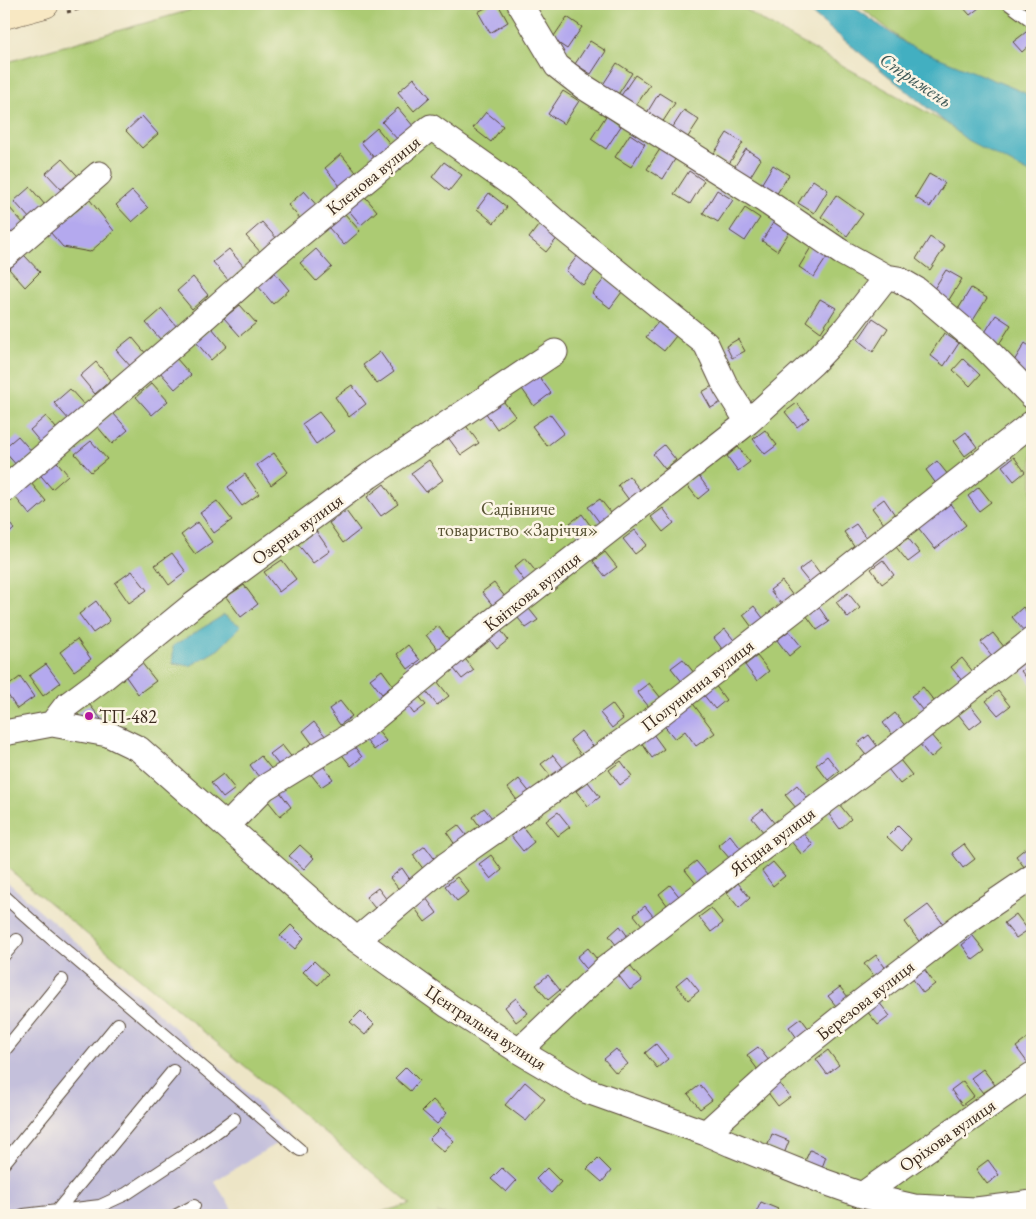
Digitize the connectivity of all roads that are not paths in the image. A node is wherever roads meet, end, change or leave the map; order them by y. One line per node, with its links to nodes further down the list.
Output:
1 (45, 4): 4 (main road)
2 (520, 4): 8 (street)
3 (1009, 4): 5 (lane)
4 (4, 14)
5 (1032, 21)
6 (99, 174): 7 (street)
7 (4, 256)
8 (886, 276): 10 (street); 11 (street, Квіткова вулиця)
9 (555, 352): 15 (street, Озерна вулиця)
10 (1032, 396)
11 (748, 422): 13 (street, Кленова вулиця); 17 (street, Квіткова вулиця)
12 (1032, 423): 21 (street, Полунична вулиця)
13 (4, 490)
14 (1032, 640): 25 (street, Ягідна вулиця)
15 (52, 724): 16 (street, Центральна вулиця); 17 (street, Центральна вулиця)
16 (4, 733)
17 (227, 826): 21 (street, Центральна вулиця)
18 (1032, 877): 30 (street, Березова вулиця)
19 (4, 896): 31 (lane)
20 (17, 940): 22 (lane)
21 (357, 940): 25 (street, Центральна вулиця)
22 (4, 955)
23 (62, 980): 26 (lane)
24 (118, 1024): 32 (lane)
25 (519, 1051): 30 (street, Центральна вулиця)
26 (4, 1052)
27 (173, 1071): 36 (lane)
28 (1032, 1075): 33 (street, Оріхова вулиця)
29 (234, 1119): 36 (lane)
30 (706, 1133): 33 (street, Центральна вулиця)
31 (300, 1150)
32 (4, 1163)
33 (862, 1195): 34 (street, Центральна вулиця)
34 (1032, 1203)
35 (194, 1206): 38 (lane)
36 (56, 1212): 37 (lane)
37 (24, 1215)
38 (177, 1215)

